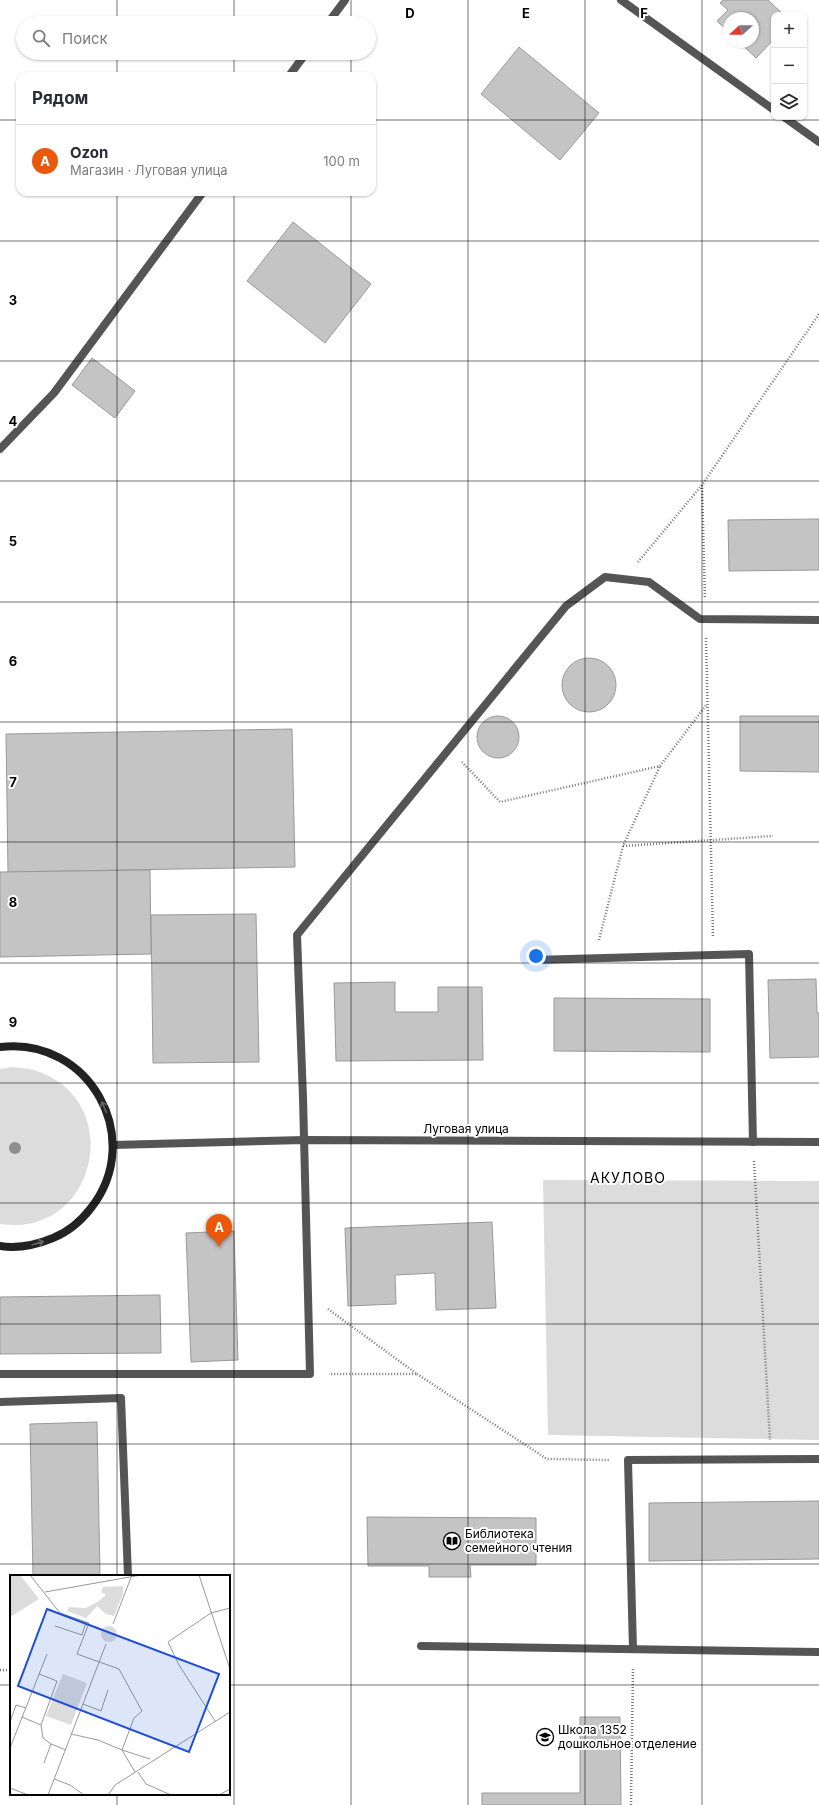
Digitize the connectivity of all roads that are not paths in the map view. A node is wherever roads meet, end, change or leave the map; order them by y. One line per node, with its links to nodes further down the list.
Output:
1 (345, 0): 3 (street)
2 (621, 0): 6 (street)
3 (333, 16)
4 (301, 60): 5 (street)
5 (291, 72)
6 (771, 108)
7 (788, 120): 8 (street)
8 (819, 142)
9 (200, 196): 10 (street)
10 (0, 450)
11 (819, 620): 14 (street)
12 (533, 960): 15 (street)
13 (0, 1047): 17 (street, one-way to 13)
14 (304, 1140): 15 (street, Луговая улица); 17 (street, Луговая улица); 19 (street)
15 (753, 1142): 16 (street, Луговая улица)
16 (819, 1142)
17 (113, 1144): 18 (street, one-way to 17)
18 (0, 1246)
19 (0, 1374)
20 (0, 1402): 22 (street)
21 (819, 1459): 24 (street)
22 (128, 1575)
23 (421, 1646): 24 (street)
24 (633, 1649): 25 (street)
25 (819, 1652)

